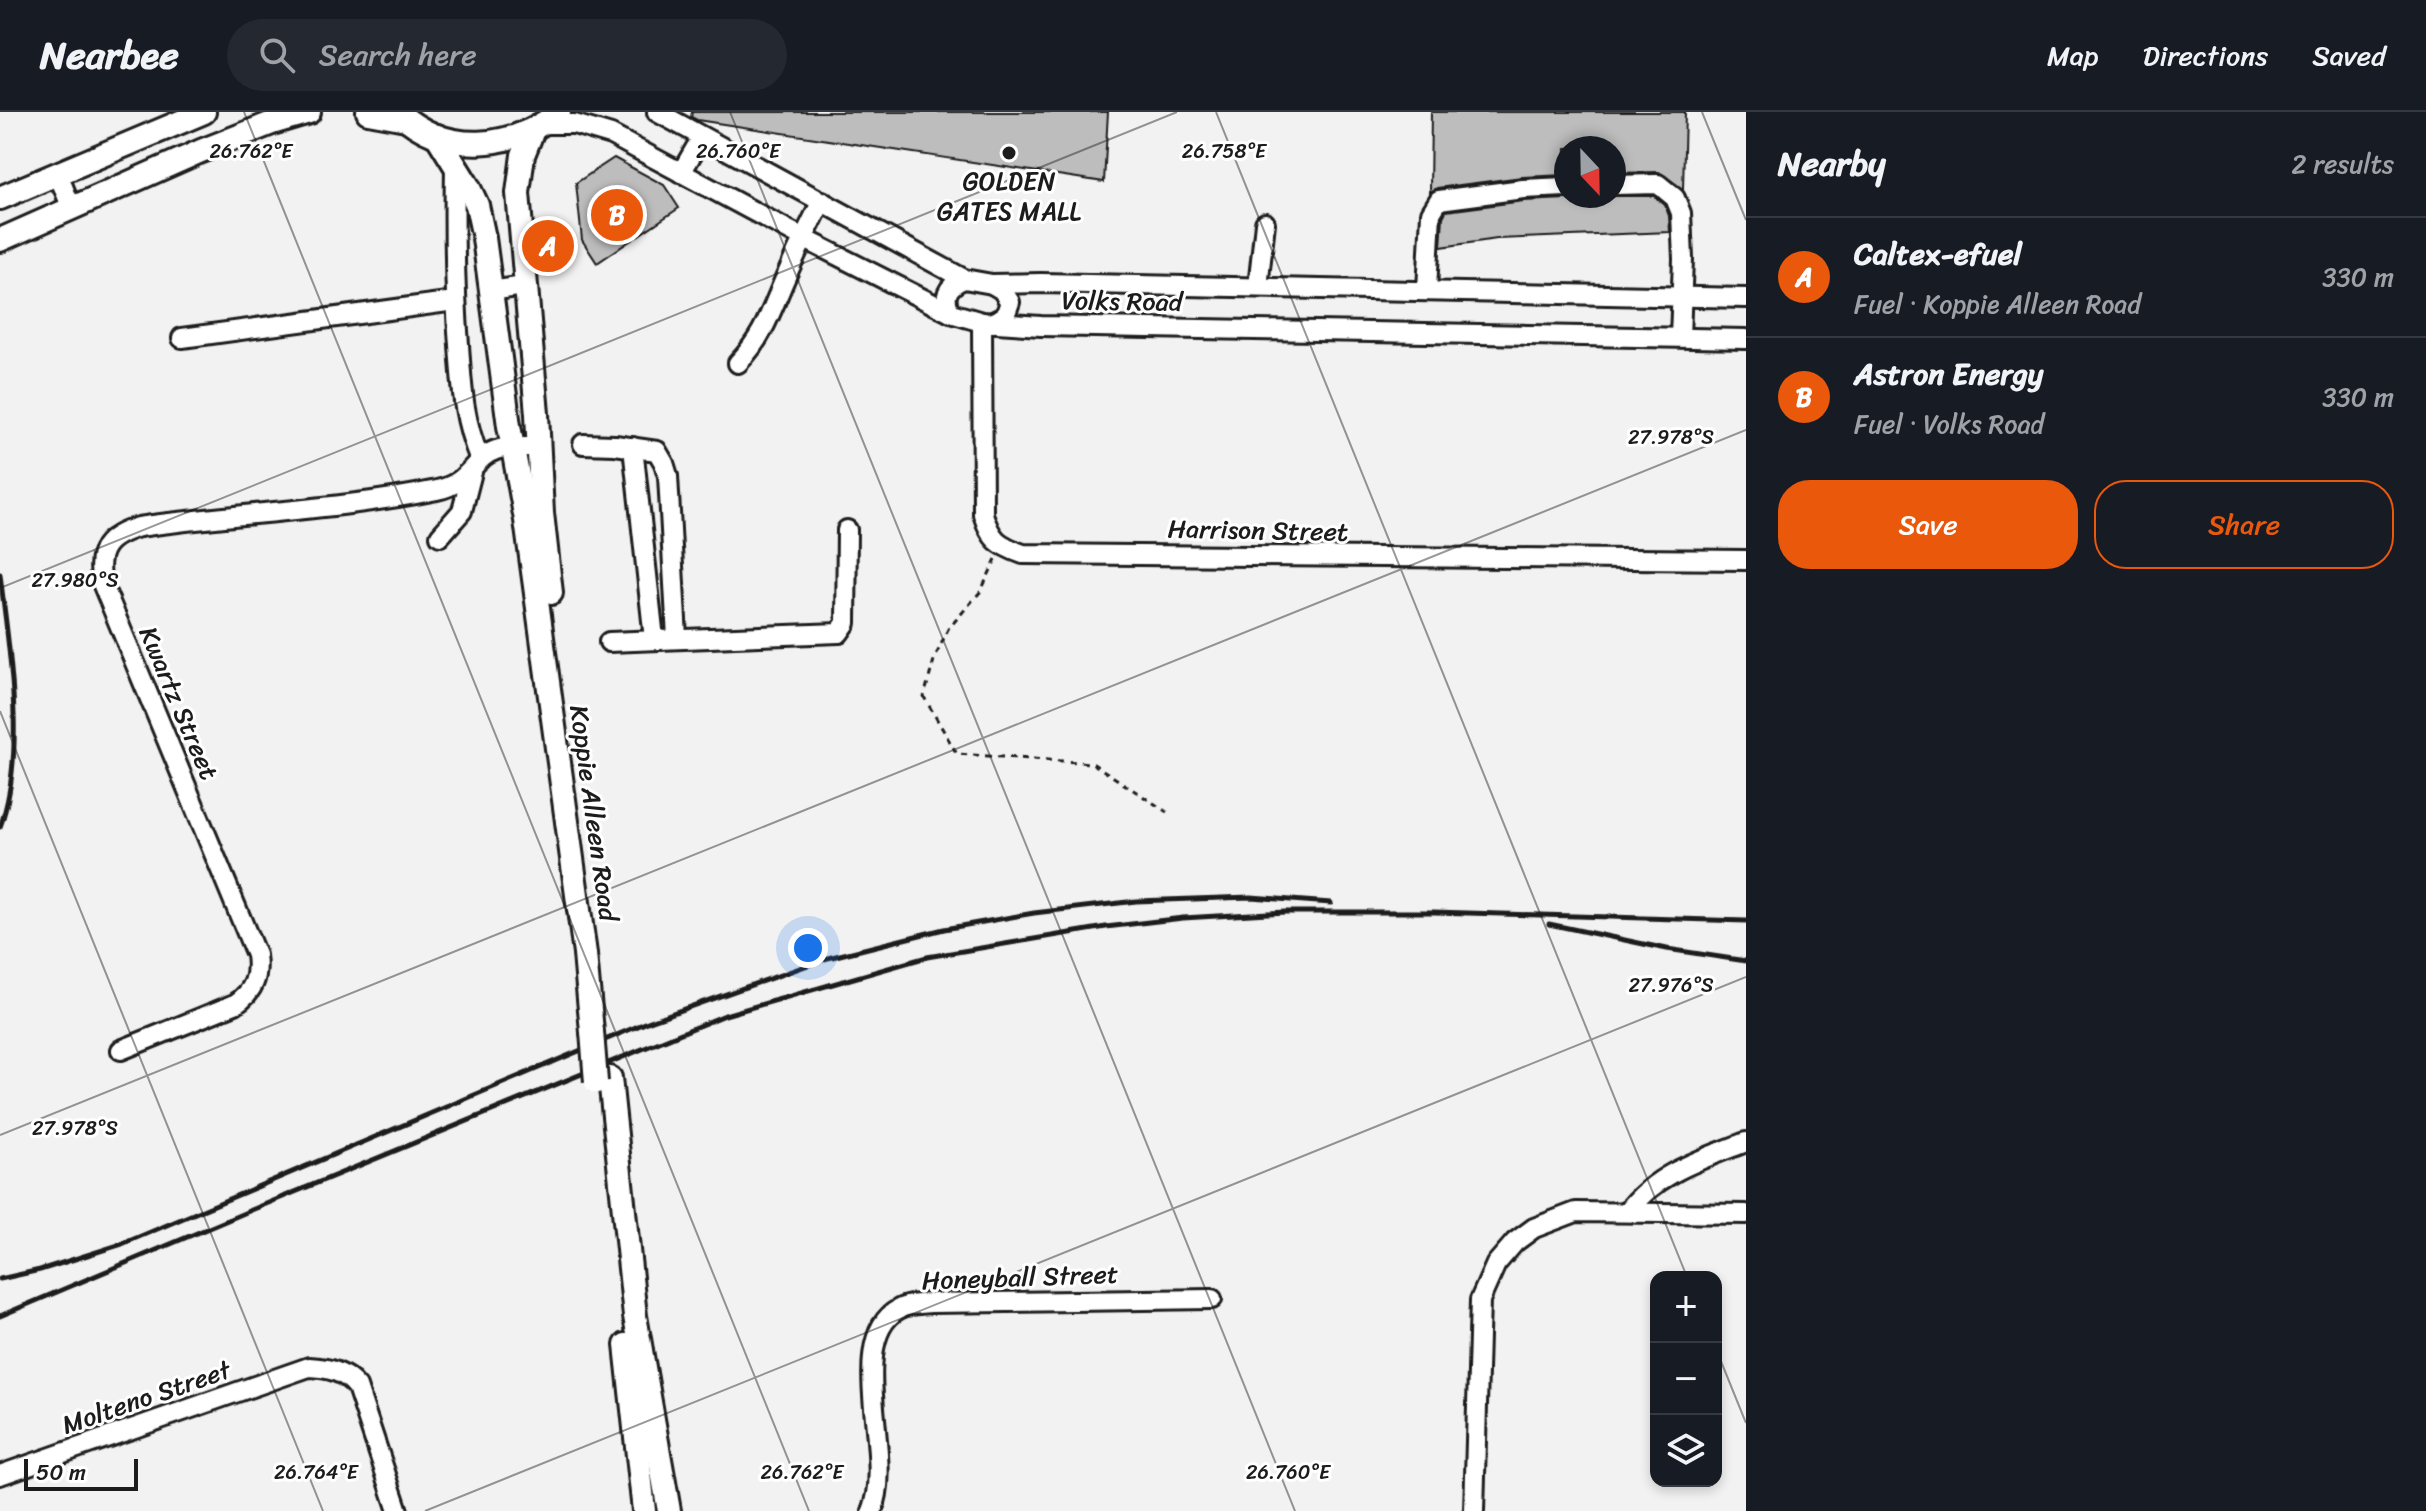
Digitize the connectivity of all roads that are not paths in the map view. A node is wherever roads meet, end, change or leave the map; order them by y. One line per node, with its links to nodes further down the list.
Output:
1 (204, 112): 11 (main road)
2 (309, 112): 16 (main road)
3 (368, 112): 5 (main road)
4 (657, 112): 8 (street, Volks Road)
5 (402, 115): 7 (main road)
6 (545, 122): 7 (main road); 10 (street, Volks Road); 22 (main road, Koppie Alleen Road)
7 (437, 136): 9 (main road, Koppie Alleen Road)
8 (702, 137): 10 (street); 15 (street, Volks Road)
9 (455, 164): 25 (main road, Koppie Alleen Road); 28 (street)
10 (681, 173): 18 (street, Volks Road)
11 (58, 174): 14 (main road); 16 (street)
12 (1626, 185): 26 (street)
13 (1554, 188): 24 (street)
14 (0, 198)
15 (822, 201): 18 (street); 20 (street, Volks Road)
16 (72, 209): 19 (main road)
17 (1265, 223): 23 (street)
18 (803, 238): 29 (street, Volks Road); 34 (street)
19 (0, 240)
20 (964, 279): 21 (street, Volks Road); 29 (street)
21 (992, 284): 23 (street, Volks Road); 30 (street)
22 (525, 286): 25 (street); 37 (main road, Koppie Alleen Road)
23 (1258, 287): 24 (street, Volks Road)
24 (1427, 290): 26 (street, Volks Road)
25 (490, 291): 36 (main road, Koppie Alleen Road)
26 (1680, 295): 27 (street, Volks Road); 31 (street)
27 (1746, 298)
28 (455, 301): 32 (street); 39 (street)
29 (951, 313): 30 (street, Volks Road)
30 (986, 323): 31 (street, Volks Road); 42 (street, Harrison Street)
31 (1680, 337): 33 (street, Volks Road)
32 (182, 338)
33 (1746, 339)
34 (738, 363)
35 (583, 444): 38 (street)
36 (513, 447): 37 (street, Kwartz Street); 39 (street, Kwartz Street); 46 (main road, Koppie Alleen Road)
37 (539, 447): 46 (main road, Koppie Alleen Road)
38 (633, 447): 43 (street); 44 (street)
39 (476, 466): 41 (street); 47 (street, Kwartz Street)
40 (847, 530): 43 (street)
41 (440, 536)
42 (1746, 560)
43 (677, 638): 44 (street)
44 (654, 639): 45 (street)
45 (609, 642)
46 (599, 1030): 48 (main road, Koppie Alleen Road)
47 (121, 1050)
48 (603, 1080): 55 (main road, Koppie Alleen Road); 56 (main road, Koppie Alleen Road)
49 (1746, 1142): 50 (street)
50 (1627, 1212): 51 (street); 58 (street)
51 (1746, 1214)
52 (1212, 1299): 57 (street, Honeyball Street)
53 (0, 1475): 54 (street, Molteno Street)
54 (398, 1511)
55 (644, 1511)
56 (669, 1511)
57 (872, 1511)
58 (1474, 1511)

